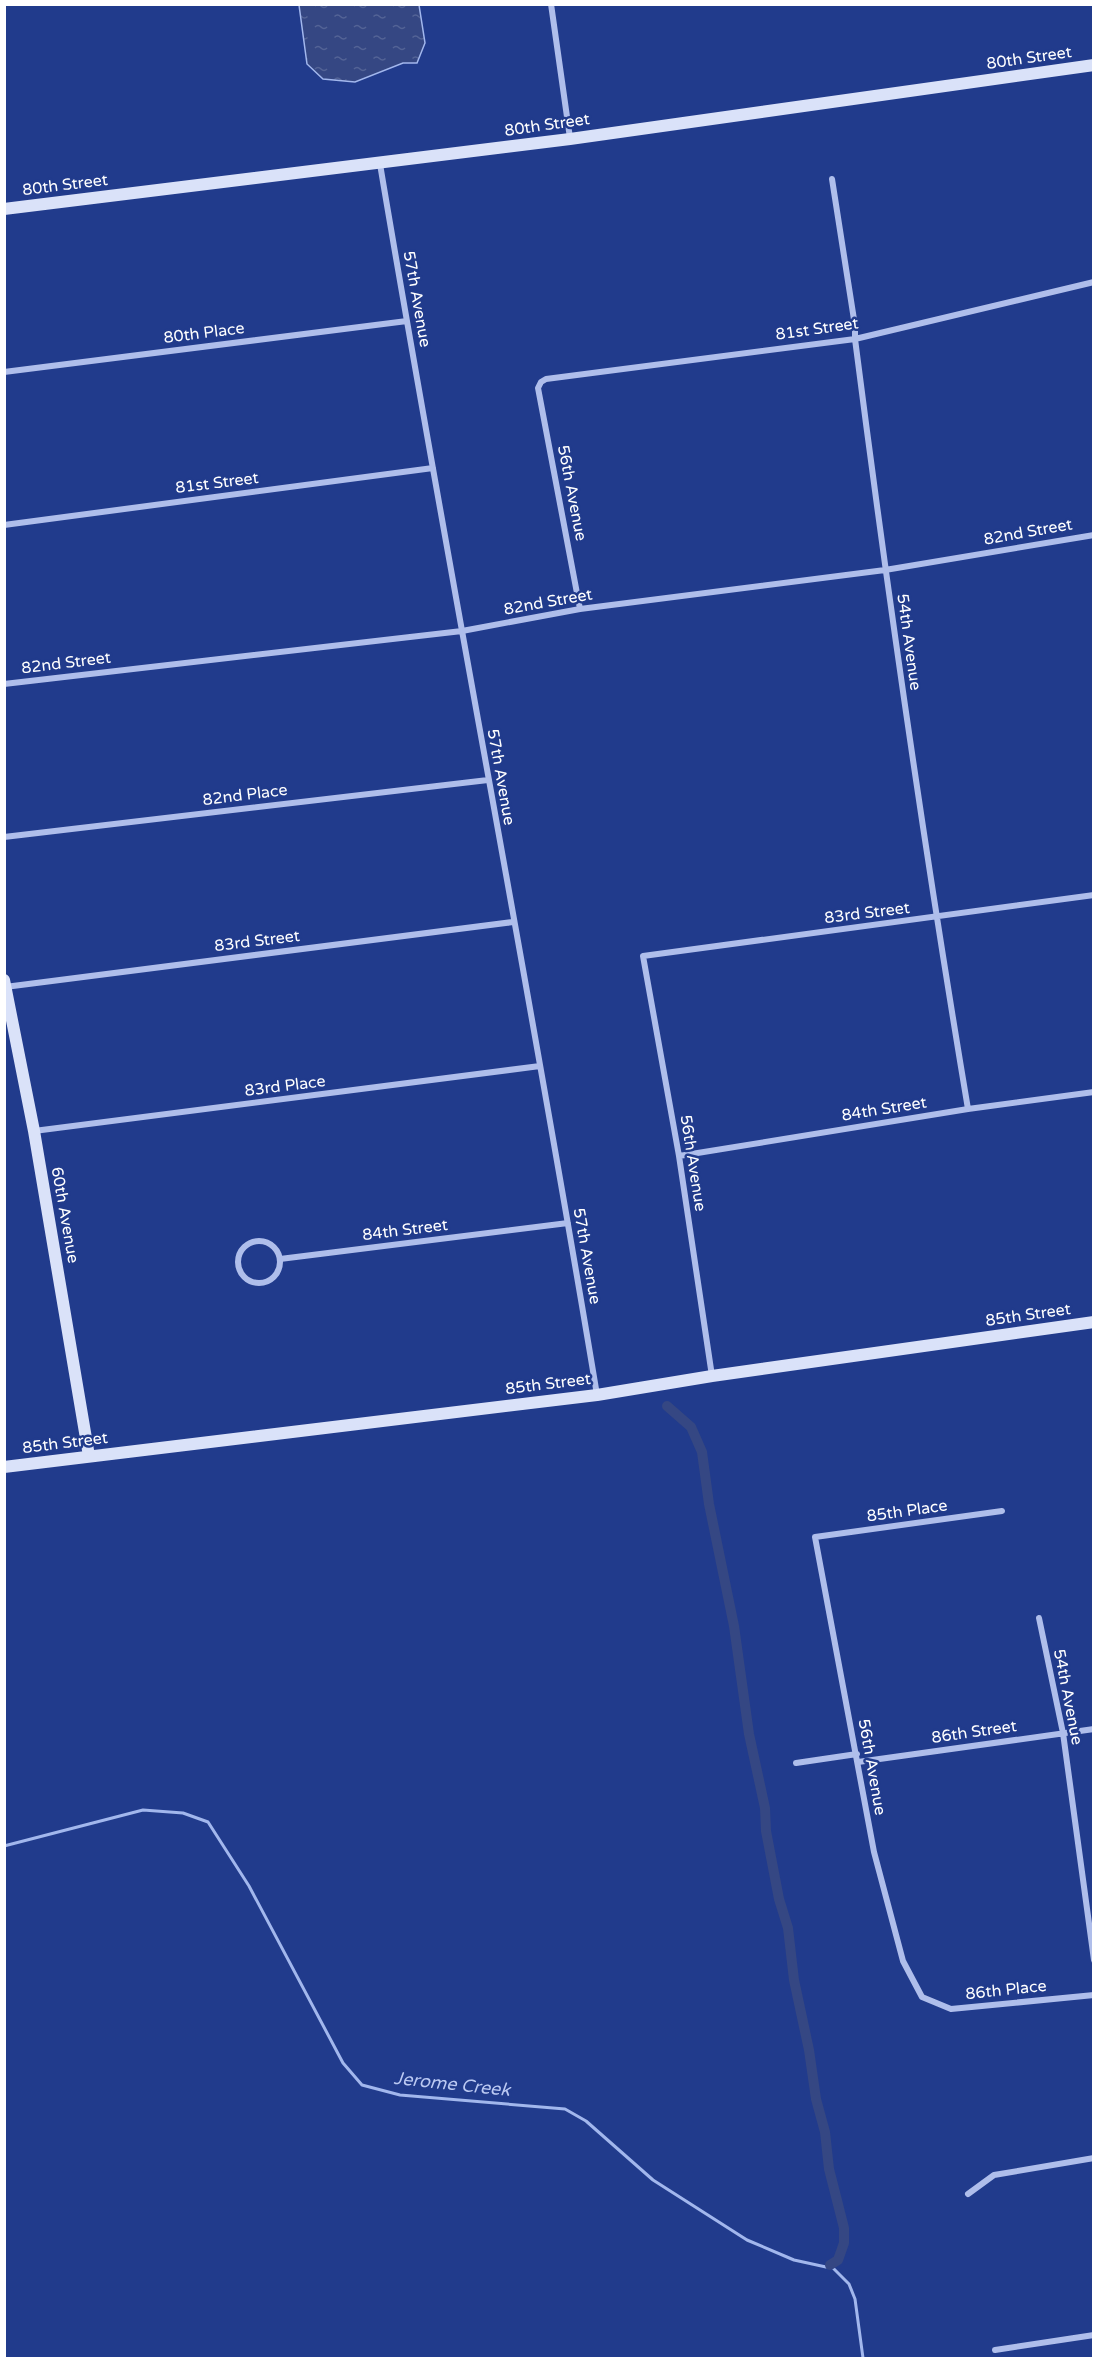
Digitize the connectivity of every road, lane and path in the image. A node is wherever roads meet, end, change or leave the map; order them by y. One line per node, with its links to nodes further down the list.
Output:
1 (551, 4): 3 (street)
2 (1094, 65): 3 (street, 80th Street)
3 (570, 139): 4 (street, 80th Street)
4 (380, 164): 6 (street, 80th Street); 8 (street, 57th Avenue)
5 (832, 179): 9 (street, 54th Avenue)
6 (4, 209)
7 (1094, 282): 9 (street, 81st Street)
8 (407, 321): 10 (street, 80th Place); 12 (street, 57th Avenue)
9 (855, 339): 11 (street, 81st Street); 15 (street, 54th Avenue)
10 (4, 372)
11 (540, 382): 16 (street, 56th Avenue)
12 (433, 468): 13 (street, 81st Street); 17 (street, 57th Avenue)
13 (4, 525)
14 (1094, 535): 15 (street, 82nd Street)
15 (885, 570): 16 (street, 82nd Street); 22 (street, 54th Avenue)
16 (580, 609): 17 (street, 82nd Street)
17 (462, 631): 18 (street, 82nd Street); 19 (street, 57th Avenue)
18 (4, 684)
19 (488, 780): 20 (street, 82nd Place); 23 (street, 57th Avenue)
20 (4, 837)
21 (1094, 896): 22 (street, 83rd Street)
22 (936, 917): 24 (street, 83rd Street); 28 (street, 54th Avenue)
23 (513, 922): 25 (street, 83rd Street); 26 (street, 57th Avenue)
24 (643, 956): 30 (street, 56th Avenue)
25 (5, 985): 29 (street, 60th Avenue)
26 (540, 1066): 29 (street, 83rd Place); 31 (street, 57th Avenue)
27 (1094, 1092): 28 (street, 84th Street)
28 (968, 1109): 30 (street, 84th Street)
29 (34, 1131): 36 (street, 60th Avenue)
30 (679, 1156): 34 (street, 56th Avenue)
31 (568, 1223): 32 (street, 84th Street); 35 (street, 57th Avenue)
32 (280, 1259): 32 (street)
33 (1094, 1322): 34 (street, 85th Street)
34 (712, 1376): 35 (street, 85th Street)
35 (597, 1395): 36 (street, 85th Street)
36 (89, 1456): 37 (street, 85th Street)
37 (4, 1467)
38 (1002, 1511): 39 (street, 85th Place)
39 (815, 1537): 43 (street, 56th Avenue)
40 (1039, 1618): 42 (street, 54th Avenue)
41 (1094, 1729): 42 (street, 86th Street)
42 (1063, 1733): 43 (street, 86th Street); 45 (street, 54th Avenue)
43 (857, 1758): 44 (street, 86th Street); 47 (street, 56th Avenue)
44 (796, 1763)
45 (1094, 1960)
46 (1094, 1995): 47 (street, 86th Place)
47 (922, 1997)
48 (1094, 2158): 49 (street)
49 (968, 2194)
50 (1094, 2335): 51 (street)
51 (995, 2350)

